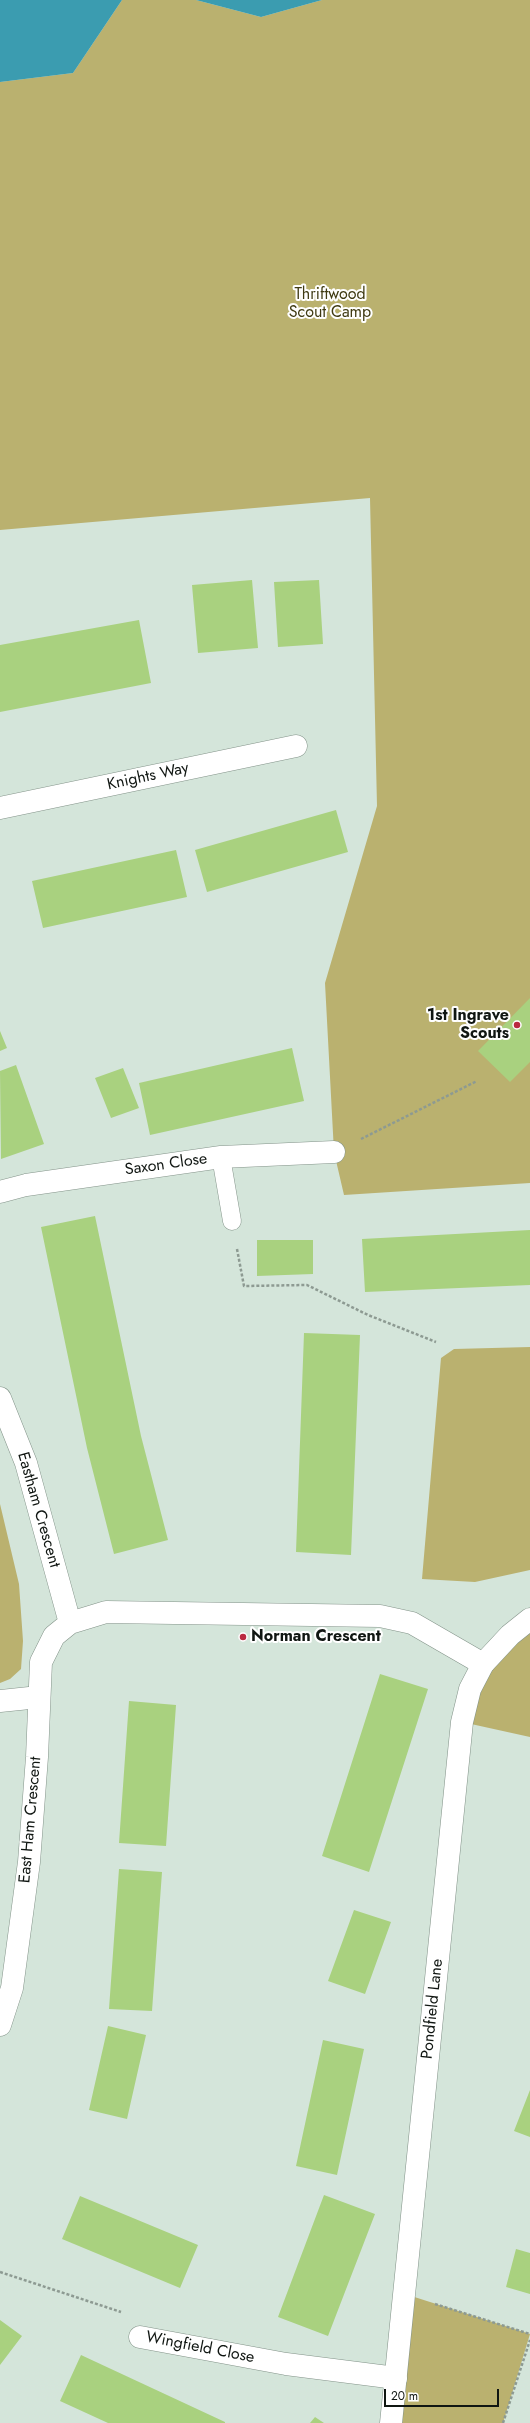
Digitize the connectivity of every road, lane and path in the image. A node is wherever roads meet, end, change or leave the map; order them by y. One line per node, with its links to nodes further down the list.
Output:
1 (296, 746): 2 (street, Knights Way)
2 (0, 808)
3 (477, 1081): 4 (path)
4 (334, 1152): 5 (street, Saxon Close)
5 (221, 1157): 6 (street, Saxon Close); 7 (lane)
6 (0, 1192)
7 (232, 1221): 8 (path)
8 (436, 1342)
9 (0, 1398): 11 (street, Eastham Crescent)
10 (530, 1619): 12 (street, Pondfield Lane)
11 (70, 1623): 12 (street); 13 (street, East Ham Crescent)
12 (483, 1664): 17 (street, Pondfield Lane)
13 (39, 1697): 14 (street); 15 (street, East Ham Crescent)
14 (0, 1701)
15 (0, 2025)
16 (0, 2272): 19 (path, Wingfield Close)
17 (405, 2294): 18 (path); 21 (street, Pondfield Lane)
18 (530, 2334)
19 (140, 2337): 21 (street, Wingfield Close)
20 (530, 2340): 23 (path)
21 (396, 2378): 22 (street, Pondfield Lane)
22 (391, 2423)
23 (503, 2423)

